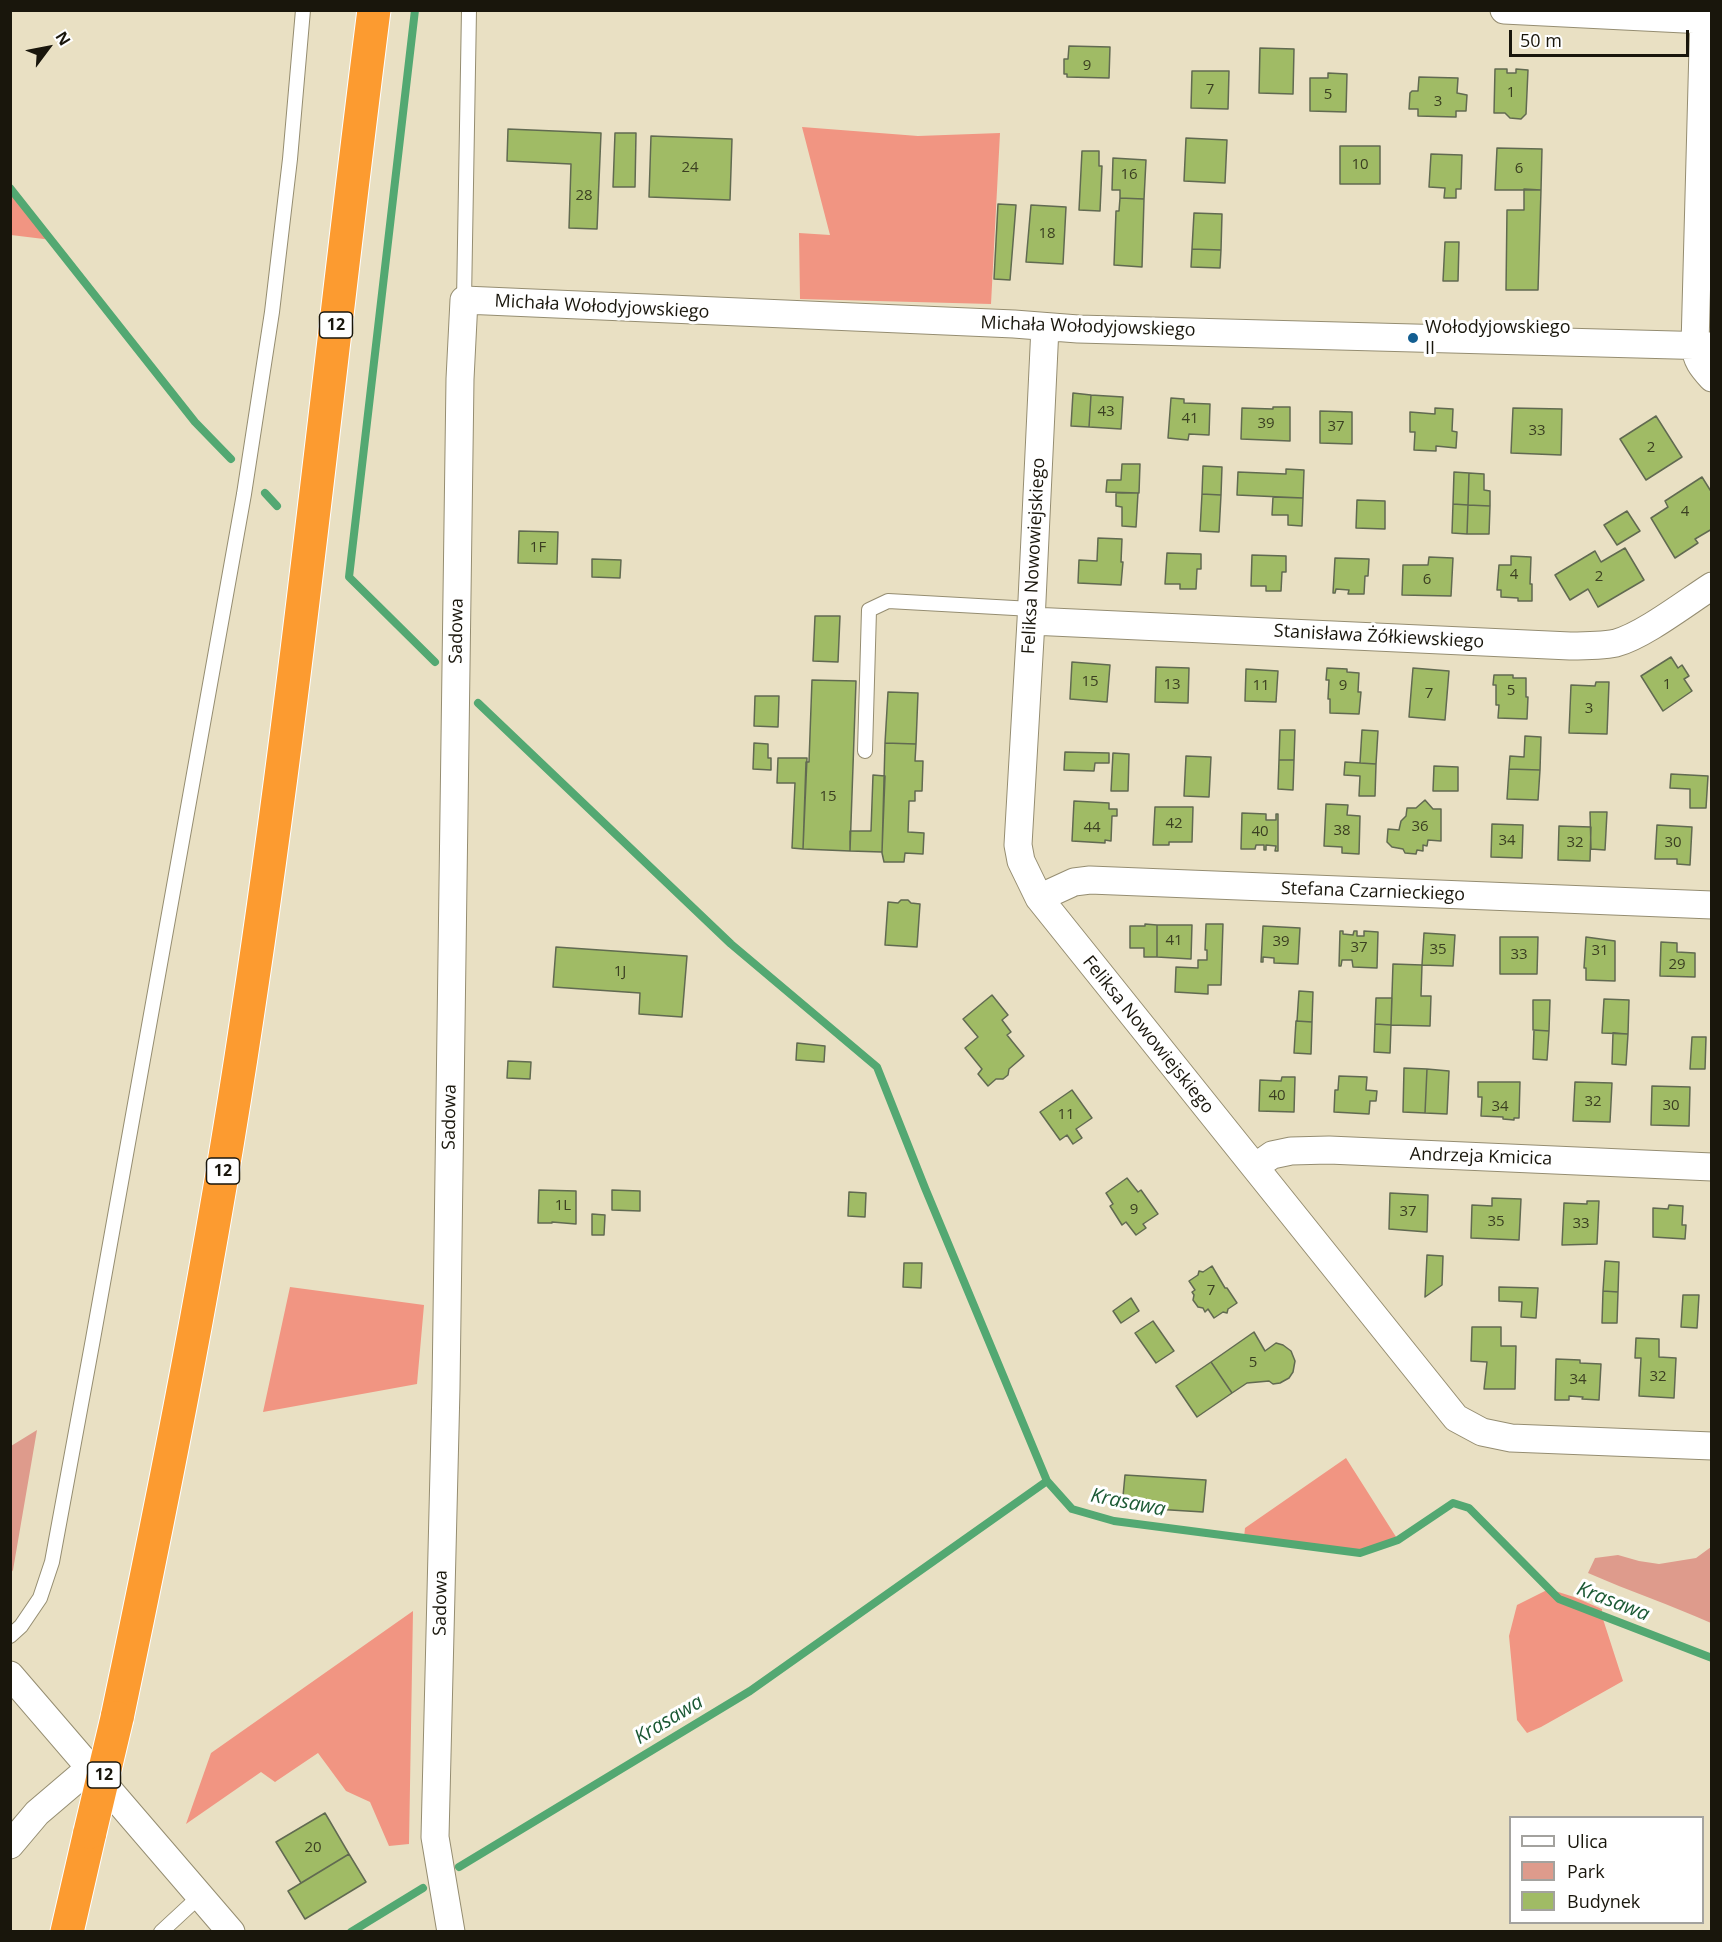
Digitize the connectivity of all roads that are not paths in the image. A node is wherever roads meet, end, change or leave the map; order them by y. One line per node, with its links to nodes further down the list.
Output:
1 (303, 10): 18 (lane)
2 (374, 10): 23 (highway, 12, bridge)
3 (469, 10): 6 (lane)
4 (1504, 10): 5 (street)
5 (1704, 15): 8 (street)
6 (464, 300): 7 (street, Michała Wołodyjowskiego); 26 (street, Sadowa)
7 (1045, 327): 8 (street, Michała Wołodyjowskiego); 11 (street, Feliksa Nowowiejskiego)
8 (1703, 345): 9 (street)
9 (1712, 378)
10 (1712, 586): 11 (street, Stanisława Żółkiewskiego)
11 (1032, 615): 12 (lane); 13 (street, Feliksa Nowowiejskiego)
12 (865, 751)
13 (1039, 898): 14 (street, Stefana Czarnieckiego); 15 (street, Feliksa Nowowiejskiego)
14 (1712, 905)
15 (1256, 1167): 16 (street, Andrzeja Kmicica); 17 (street, Feliksa Nowowiejskiego)
16 (1712, 1167)
17 (1712, 1446)
18 (10, 1636)
19 (10, 1675): 20 (street)
20 (91, 1767): 21 (street); 22 (street)
21 (10, 1845)
22 (201, 1895): 24 (lane); 25 (street)
23 (67, 1932)
24 (161, 1932)
25 (231, 1932)
26 (451, 1932)

